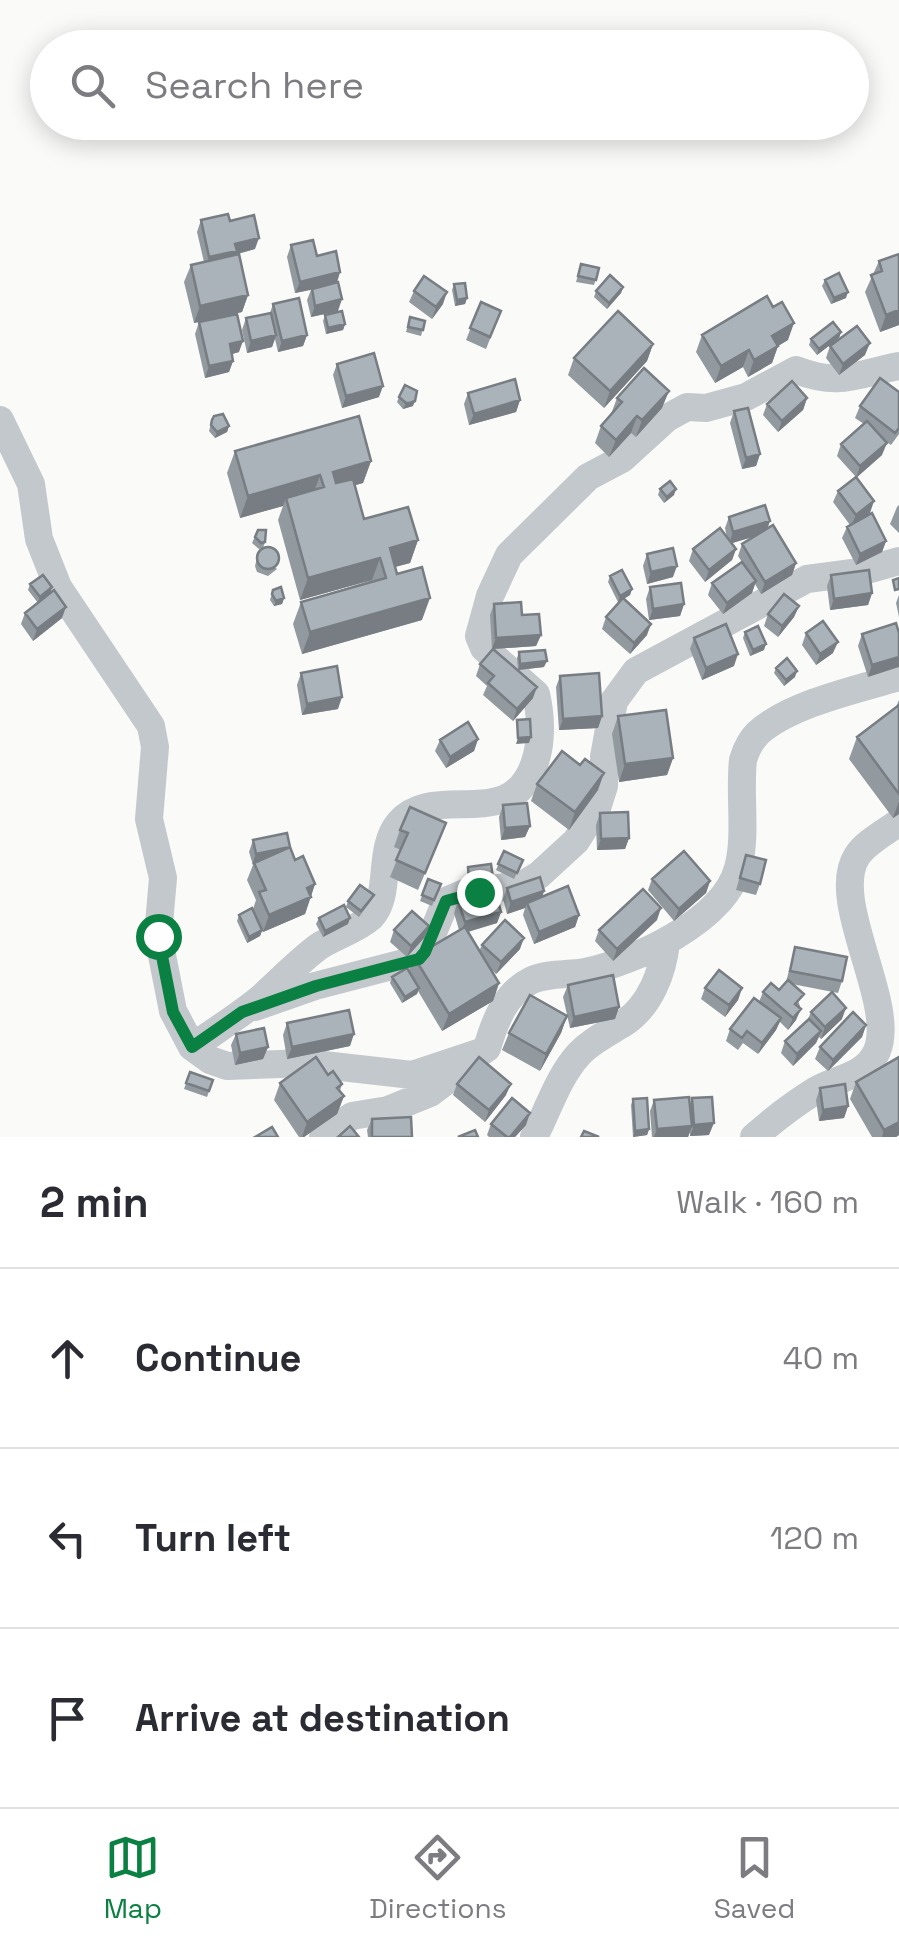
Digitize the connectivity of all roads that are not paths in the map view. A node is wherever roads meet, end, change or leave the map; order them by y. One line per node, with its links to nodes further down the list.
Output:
1 (894, 362): 7 (street)
2 (0, 420): 8 (street)
3 (899, 561): 7 (street)
4 (899, 677): 6 (street)
5 (899, 822): 12 (street)
6 (666, 942): 9 (street); 11 (street)
7 (242, 1012): 8 (street)
8 (192, 1047): 9 (street)
9 (455, 1062): 10 (street)
10 (323, 1137)
11 (534, 1137)
12 (754, 1137)

